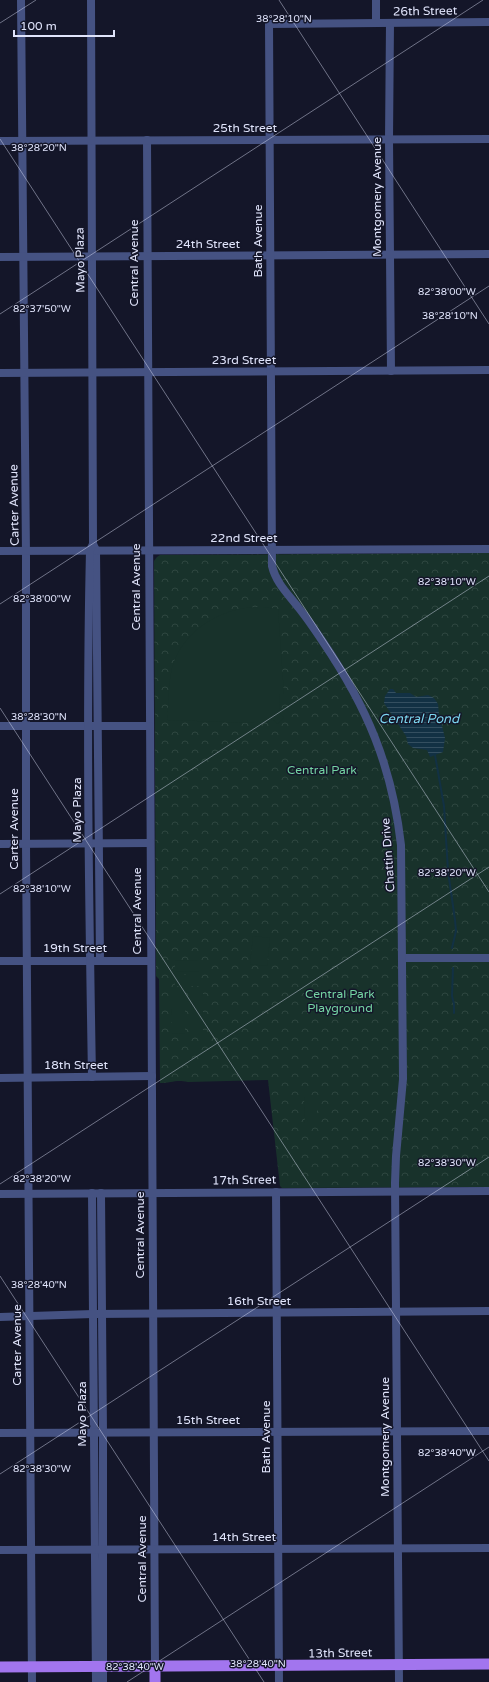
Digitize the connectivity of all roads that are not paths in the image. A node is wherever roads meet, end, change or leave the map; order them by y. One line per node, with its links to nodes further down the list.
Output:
1 (21, 0): 13 (street, Carter Avenue)
2 (91, 0): 14 (street, Mayo Plaza)
3 (376, 0): 7 (street)
4 (489, 22): 5 (street, 26th Street)
5 (390, 23): 7 (street, 26th Street); 11 (street, Montgomery Avenue)
6 (362, 24): 7 (street, 26th Street); 10 (street, Bath Avenue)
7 (376, 24)
8 (489, 139): 11 (street, 25th Street)
9 (147, 140): 10 (street, 25th Street); 14 (street, 25th Street); 18 (street, Central Avenue)
10 (269, 140): 11 (street, 25th Street); 19 (street, Bath Avenue)
11 (389, 140): 16 (street, Montgomery Avenue)
12 (0, 141): 13 (street, 25th Street)
13 (22, 141): 14 (street, 25th Street); 21 (street, Carter Avenue)
14 (91, 141): 17 (street, Mayo Plaza)
15 (489, 254): 16 (street, 24th Street)
16 (390, 255): 19 (street, 24th Street); 23 (street, Montgomery Avenue)
17 (92, 256): 18 (street, 24th Street); 21 (street, 24th Street); 27 (street, Mayo Plaza)
18 (147, 256): 19 (street, 24th Street); 24 (street, Central Avenue)
19 (270, 256): 25 (street, Bath Avenue)
20 (0, 257): 21 (street, 24th Street)
21 (23, 257): 26 (street, Carter Avenue)
22 (489, 370): 23 (street, 23rd Street)
23 (391, 371): 25 (street, 23rd Street)
24 (148, 372): 25 (street, 23rd Street); 27 (street, 23rd Street); 34 (street, Central Avenue)
25 (271, 372): 31 (street, Bath Avenue)
26 (24, 373): 27 (street, 23rd Street); 28 (street, 23rd Street); 33 (street, Carter Avenue)
27 (92, 373): 29 (street, Mayo Plaza)
28 (0, 374)
29 (93, 548): 33 (street, 22nd Street); 34 (street, 22nd Street); 38 (street, Mayo Plaza); 39 (street, Mayo Plaza)
30 (489, 549): 31 (street, 22nd Street)
31 (272, 550): 34 (street, 22nd Street); 45 (street, Chattin Drive)
32 (0, 551): 33 (street, 22nd Street)
33 (26, 551): 36 (street, Carter Avenue)
34 (149, 551): 37 (street, Central Avenue)
35 (0, 726): 36 (street)
36 (26, 726): 38 (street); 43 (street, Carter Avenue)
37 (149, 726): 39 (street); 41 (street, Central Avenue)
38 (88, 727): 39 (street); 44 (street, Mayo Plaza)
39 (99, 727): 40 (street, Mayo Plaza)
40 (100, 843): 41 (street); 44 (street); 50 (street, Mayo Plaza)
41 (150, 843): 51 (street, Central Avenue)
42 (0, 844): 43 (street)
43 (26, 844): 44 (street); 47 (street, Carter Avenue)
44 (89, 844): 49 (street, Mayo Plaza)
45 (403, 958): 46 (street); 58 (street, Chattin Drive)
46 (489, 958)
47 (27, 960): 48 (street, 19th Street); 49 (street, 19th Street); 53 (street, Carter Avenue)
48 (0, 961)
49 (90, 961): 50 (street, 19th Street); 54 (street, Mayo Plaza)
50 (100, 961): 51 (street, 19th Street)
51 (151, 961): 52 (street, Central Avenue)
52 (152, 1076): 54 (street, 18th Street); 62 (street, Central Avenue)
53 (29, 1077): 54 (street, 18th Street); 55 (street, 18th Street); 59 (street, Carter Avenue)
54 (92, 1077)
55 (0, 1078)
56 (489, 1191): 58 (street, 17th Street)
57 (276, 1192): 58 (street, 17th Street); 62 (street, 17th Street); 64 (street, Bath Avenue)
58 (396, 1192): 65 (street, Montgomery Avenue)
59 (29, 1193): 60 (street, 17th Street); 61 (street, 17th Street); 69 (street, Carter Avenue)
60 (97, 1193): 62 (street, 17th Street); 67 (street, Mayo Plaza); 68 (street, Mayo Plaza)
61 (0, 1194)
62 (152, 1194): 66 (street, Central Avenue)
63 (489, 1311): 65 (street, 16th Street)
64 (276, 1312): 65 (street, 16th Street); 66 (street, 16th Street); 72 (street, Bath Avenue)
65 (397, 1312): 73 (street, Montgomery Avenue)
66 (153, 1313): 68 (street, 16th Street); 78 (street, Central Avenue)
67 (93, 1314): 68 (street, 16th Street); 69 (street, 16th Street); 76 (street, Mayo Plaza)
68 (103, 1314): 77 (street, Mayo Plaza)
69 (29, 1316): 70 (street, 16th Street); 75 (street, Carter Avenue)
70 (0, 1317)
71 (489, 1431): 73 (street, 15th Street)
72 (278, 1432): 73 (street, 15th Street); 78 (street, 15th Street); 80 (street, Bath Avenue)
73 (397, 1432): 81 (street, Montgomery Avenue)
74 (0, 1433): 75 (street, 15th Street)
75 (30, 1433): 76 (street, 15th Street); 83 (street, Carter Avenue)
76 (94, 1433): 77 (street, 15th Street); 84 (street, Mayo Plaza)
77 (103, 1433): 78 (street, 15th Street); 84 (street, Mayo Plaza)
78 (154, 1433): 85 (street, Central Avenue)
79 (489, 1548): 81 (street, 14th Street)
80 (278, 1549): 81 (street, 14th Street); 85 (street, 14th Street); 89 (street, Bath Avenue)
81 (398, 1549): 87 (street, Montgomery Avenue)
82 (0, 1550): 83 (street, 14th Street)
83 (30, 1550): 84 (street, 14th Street); 91 (street, Carter Avenue)
84 (99, 1550): 85 (street, 14th Street); 92 (street, Mayo Plaza)
85 (155, 1550): 88 (street, Central Avenue)
86 (489, 1664): 87 (main road, 13th Street)
87 (399, 1665): 89 (main road, 13th Street); 98 (street, Montgomery Avenue)
88 (155, 1666): 89 (main road, 13th Street); 92 (main road, 13th Street); 96 (main road, Central Avenue)
89 (279, 1666): 97 (street, Bath Avenue)
90 (0, 1667): 91 (main road, 13th Street)
91 (32, 1667): 92 (main road, 13th Street); 93 (street, Carter Avenue)
92 (100, 1667): 94 (street, Mayo Plaza); 95 (street, Mayo Plaza)
93 (32, 1682)
94 (96, 1682)
95 (103, 1682)
96 (155, 1682)
97 (279, 1682)
98 (399, 1682)

